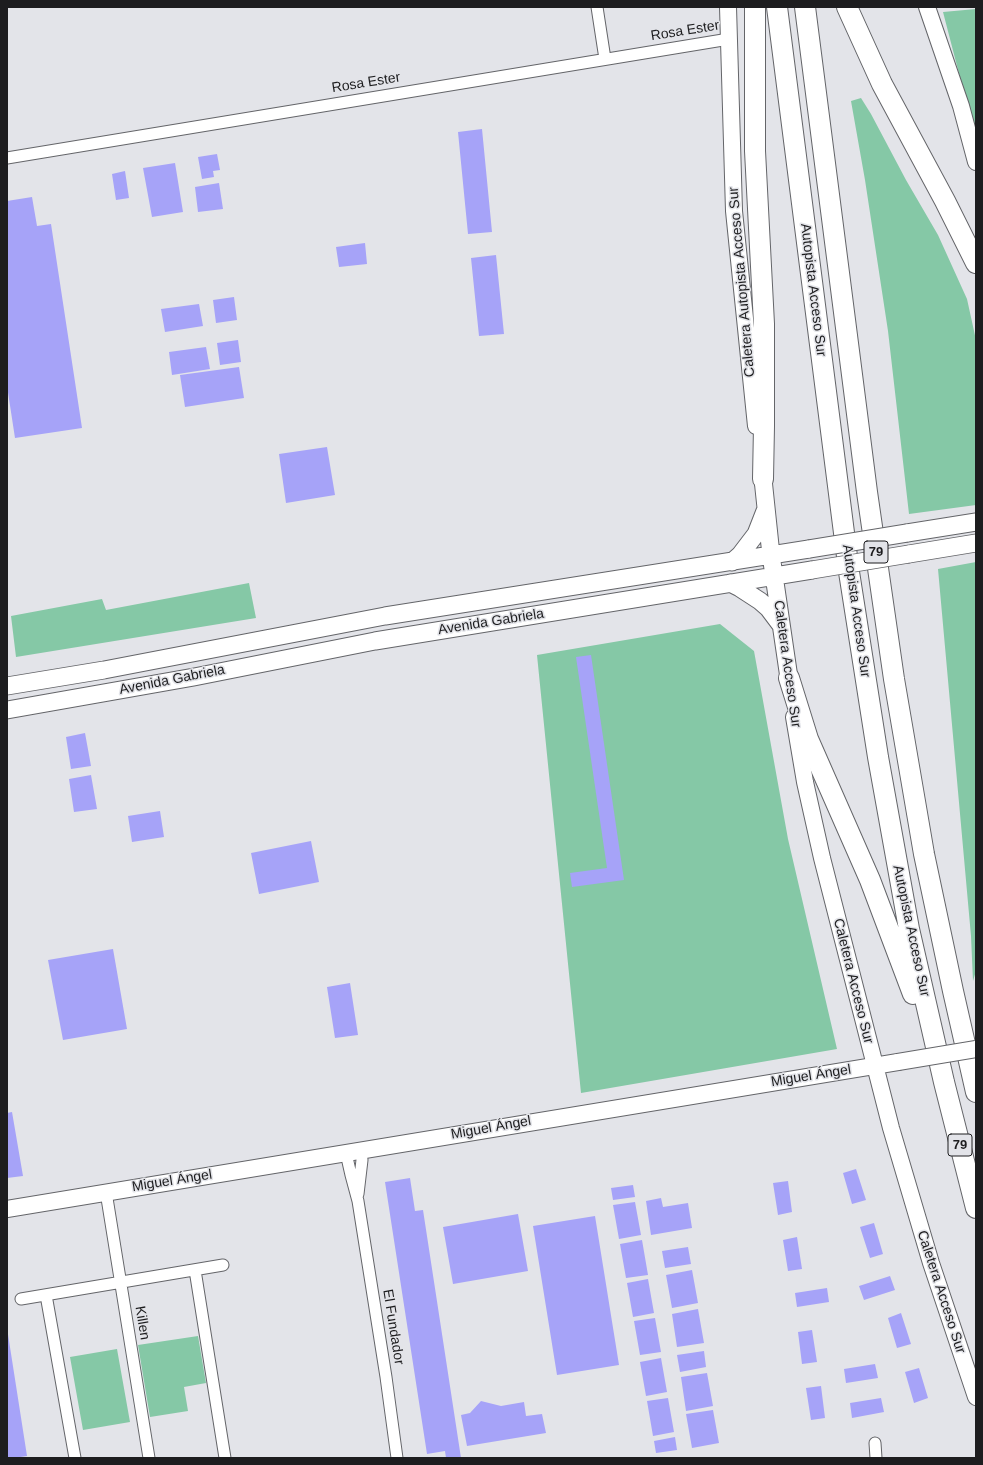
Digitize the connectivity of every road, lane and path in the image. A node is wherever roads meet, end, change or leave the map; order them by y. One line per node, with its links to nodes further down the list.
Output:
1 (597, 7): 9 (street)
2 (728, 7): 8 (main road, Caletera Autopista Acceso Sur)
3 (755, 7): 13 (highway)
4 (776, 7): 27 (highway, Autopista Acceso Sur / 79)
5 (805, 7): 28 (highway, Autopista Acceso Sur / 79)
6 (847, 7): 12 (highway)
7 (927, 7): 11 (main road)
8 (729, 39): 9 (street, Rosa Ester); 13 (main road, Caletera Autopista Acceso Sur)
9 (605, 59): 10 (street, Rosa Ester)
10 (7, 158)
11 (976, 162)
12 (976, 263)
13 (762, 479): 14 (main road, Caletera Autopista Acceso Sur)
14 (766, 508): 17 (main road, Caletera Autopista Acceso Sur); 18 (main road)
15 (976, 522): 17 (main road, Avenida Gabriela, bridge)
16 (976, 543): 19 (main road, Avenida Gabriela, bridge)
17 (771, 555): 18 (main road, Avenida Gabriela); 19 (main road, Caletera Acceso Sur)
18 (732, 562): 23 (main road, Avenida Gabriela)
19 (775, 576): 20 (main road, Avenida Gabriela); 21 (main road, Caletera Acceso Sur)
20 (730, 584): 21 (main road); 24 (main road, Avenida Gabriela)
21 (781, 626): 22 (main road, Caletera Acceso Sur)
22 (789, 678): 26 (main road, Caletera Acceso Sur); 27 (highway)
23 (7, 686)
24 (7, 710)
25 (976, 1049): 26 (main road, Miguel Ángel, bridge)
26 (874, 1065): 29 (main road, Miguel Ángel); 39 (main road, Caletera Acceso Sur)
27 (944, 1082): 32 (highway, Autopista Acceso Sur / 79)
28 (976, 1092)
29 (354, 1151): 30 (main road, Miguel Ángel); 31 (street, El Fundador); 31 (street, El Fundador)
30 (106, 1192): 33 (main road, Miguel Ángel); 36 (street, Killen)
31 (358, 1201): 44 (street, El Fundador)
32 (976, 1208)
33 (7, 1209)
34 (223, 1265): 35 (street)
35 (194, 1270): 36 (street); 43 (street)
36 (120, 1283): 37 (street); 42 (street, Killen)
37 (46, 1295): 38 (street); 41 (street)
38 (21, 1300)
39 (976, 1397)
40 (875, 1442): 45 (street)
41 (74, 1458)
42 (149, 1458)
43 (225, 1458)
44 (397, 1458)
45 (876, 1458)

